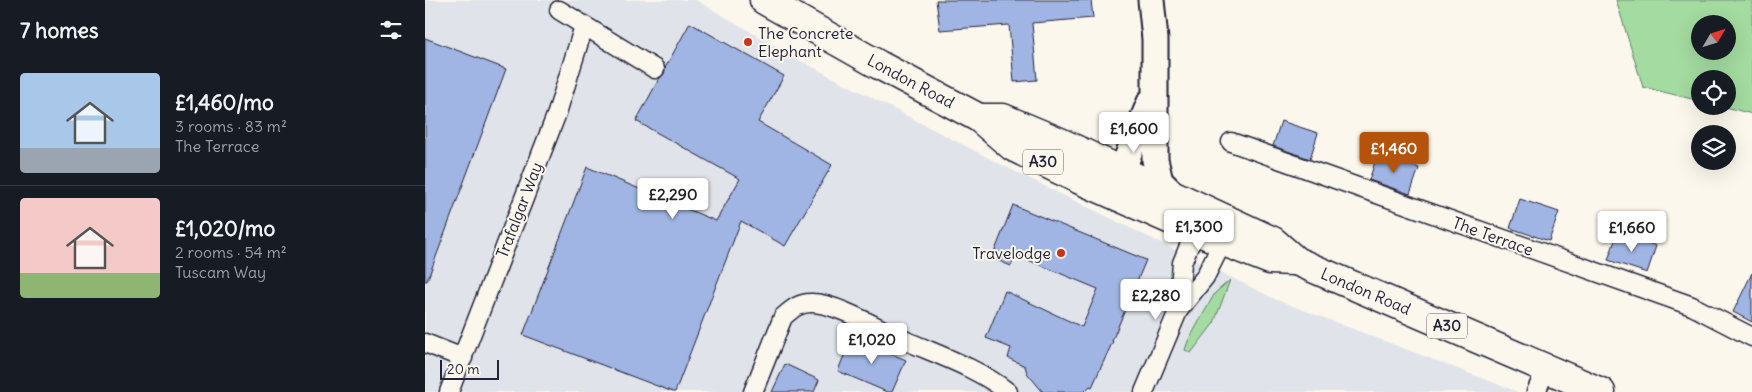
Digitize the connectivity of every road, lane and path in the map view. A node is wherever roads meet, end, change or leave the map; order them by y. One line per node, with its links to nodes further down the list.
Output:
1 (764, 0): 8 (main road, London Road / A30)
2 (1151, 0): 6 (street)
3 (559, 10): 4 (street)
4 (584, 26): 5 (street); 15 (street, Trafalgar Way)
5 (655, 69)
6 (1154, 93): 8 (street); 9 (street)
7 (1231, 142): 13 (street, The Terrace)
8 (1118, 183): 9 (main road, London Road / A30); 10 (main road, London Road / A30)
9 (1173, 194): 10 (main road, London Road / A30)
10 (1200, 220): 11 (main road, London Road / A30); 12 (street)
11 (1228, 232): 12 (street); 16 (main road, London Road / A30)
12 (1178, 311): 20 (street)
13 (1752, 337)
14 (425, 343): 15 (street)
15 (463, 358): 17 (street, Trafalgar Way)
16 (1541, 381): 21 (main road, London Road / A30)
17 (449, 392)
18 (753, 392): 19 (street)
19 (1008, 392)
20 (1144, 392)
21 (1601, 392)

